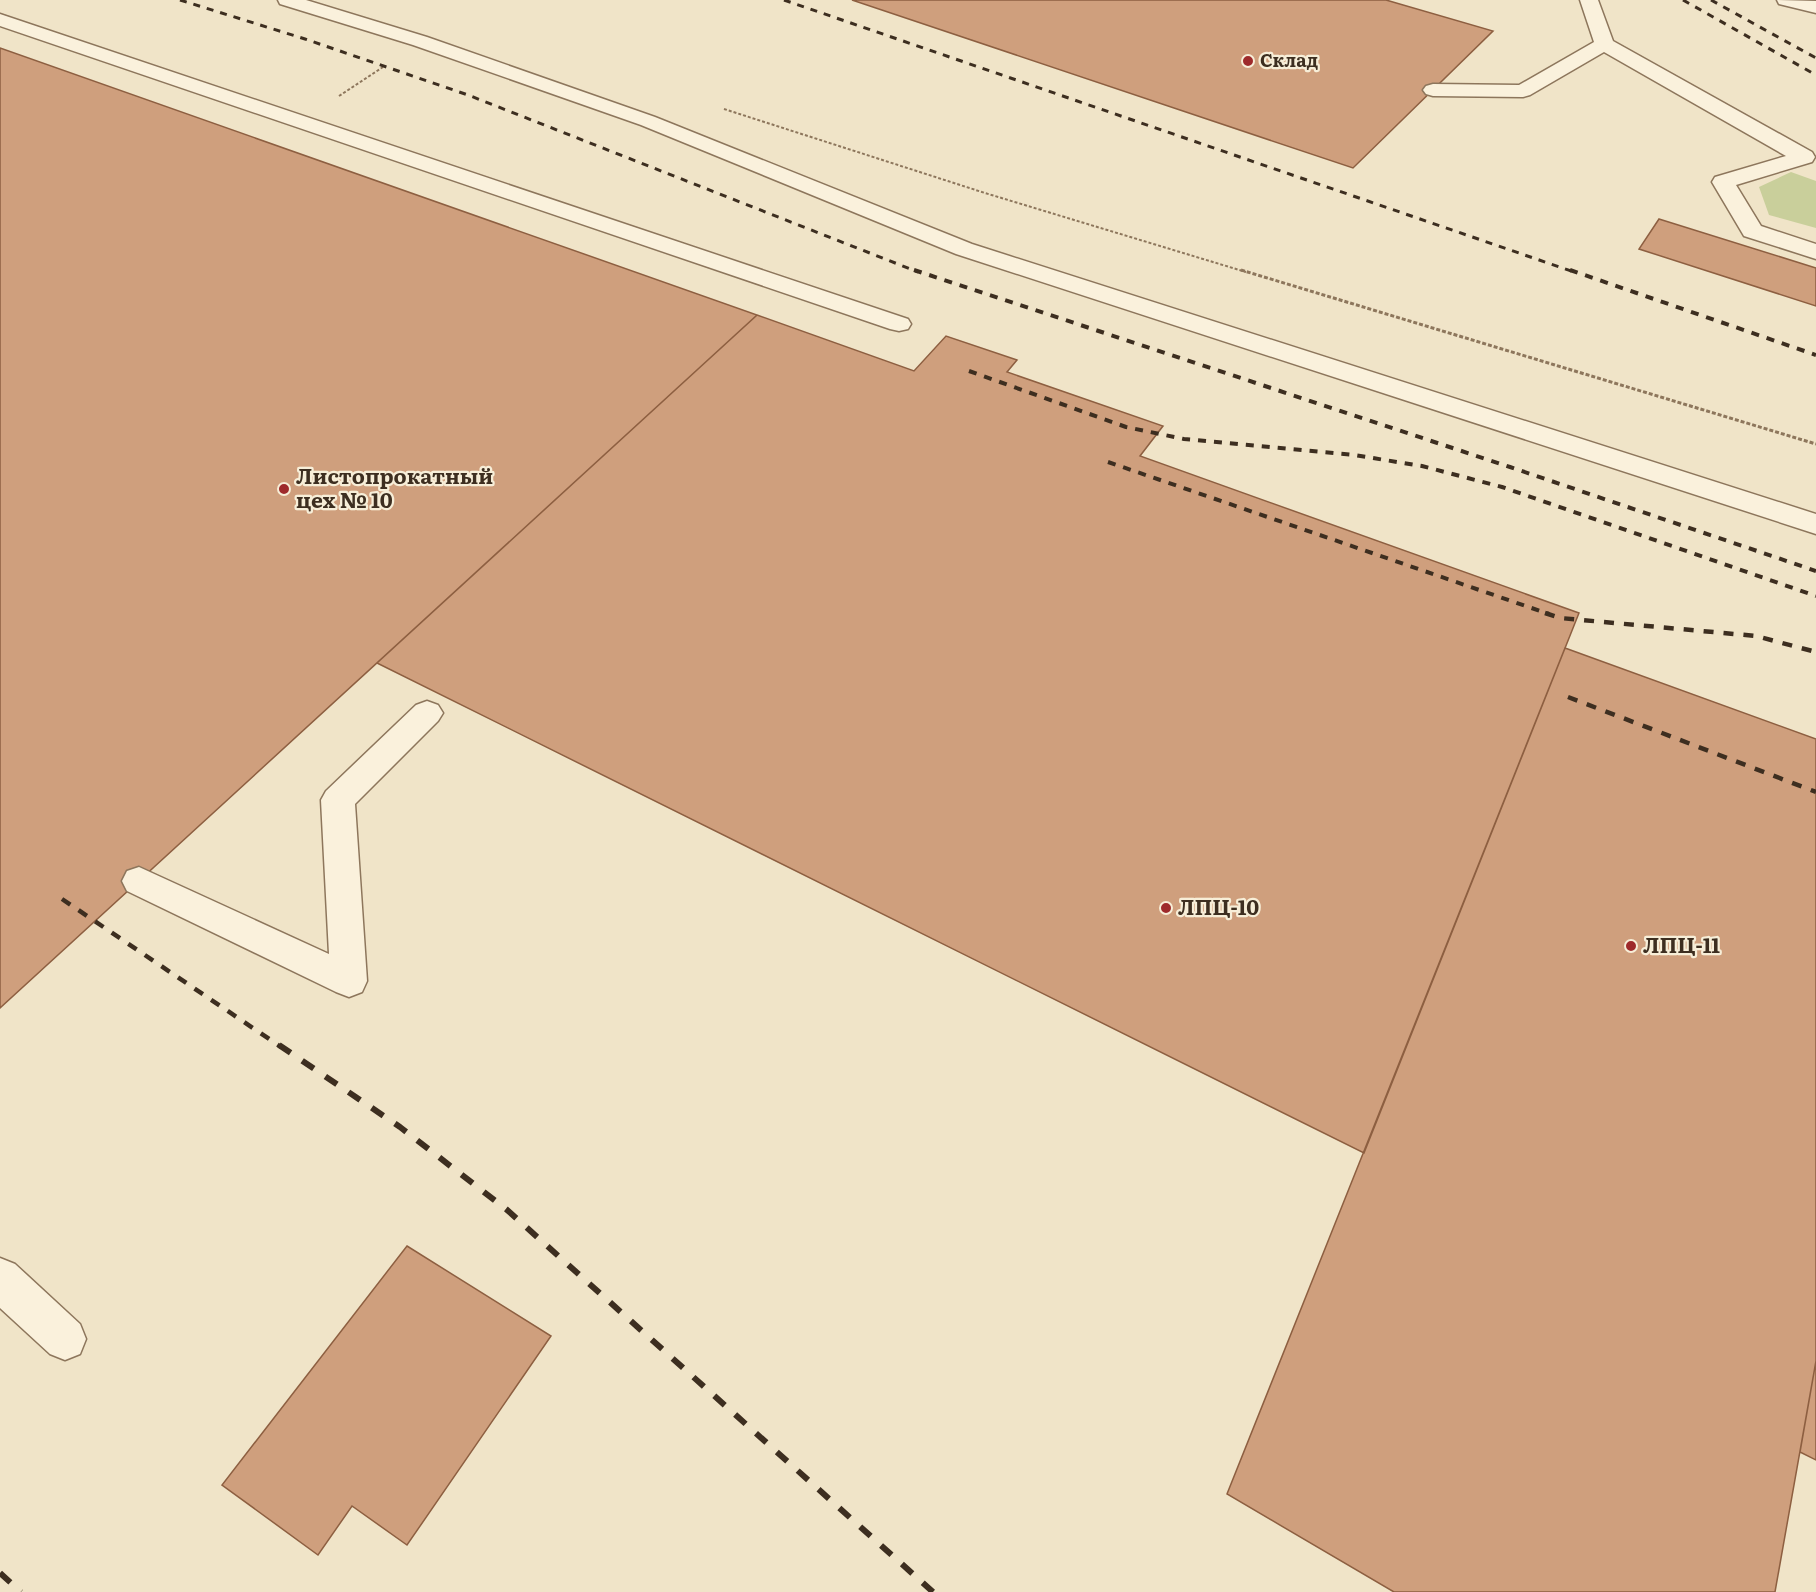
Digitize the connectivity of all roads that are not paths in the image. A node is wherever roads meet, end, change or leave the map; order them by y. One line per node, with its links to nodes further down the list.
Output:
1 (287, 0): 10 (lane)
2 (1589, 0): 6 (lane)
3 (1786, 0): 4 (lane)
4 (1816, 7)
5 (0, 20): 9 (lane)
6 (1604, 44): 7 (lane); 8 (lane)
7 (1433, 90)
8 (1816, 252)
9 (899, 324)
10 (1816, 524)
11 (427, 713): 12 (lane)
12 (139, 881)
13 (0, 1279): 14 (lane)
14 (65, 1339)

